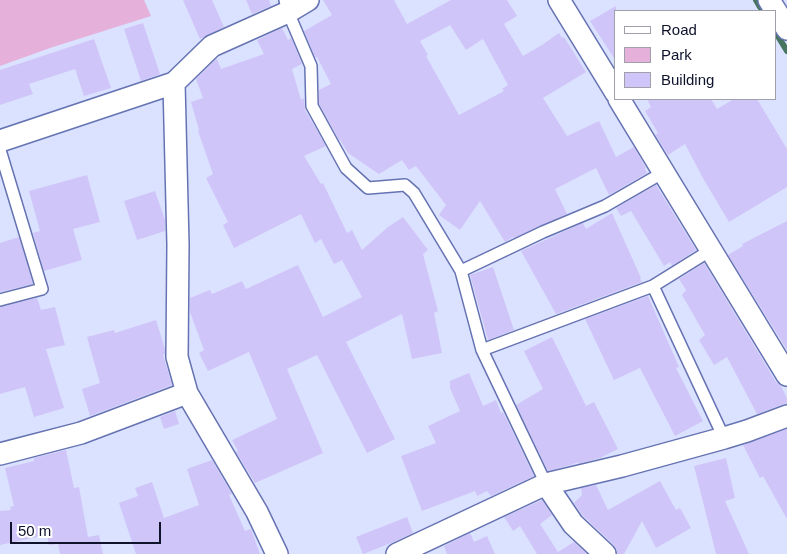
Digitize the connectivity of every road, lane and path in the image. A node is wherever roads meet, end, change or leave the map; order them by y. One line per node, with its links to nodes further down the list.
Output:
1 (308, 0): 4 (street)
2 (559, 0): 7 (street)
3 (775, 5): 5 (street)
4 (287, 6): 6 (street); 13 (lane)
5 (787, 28)
6 (174, 83): 9 (street); 18 (street)
7 (614, 87)
8 (622, 100): 11 (street)
9 (0, 141)
10 (0, 150): 15 (lane)
11 (664, 172): 12 (street); 13 (lane)
12 (711, 250): 14 (lane); 17 (street)
13 (461, 271): 16 (lane)
14 (653, 286): 16 (lane); 20 (lane)
15 (0, 300)
16 (482, 350): 22 (lane)
17 (787, 375)
18 (187, 393): 21 (street); 23 (street)
19 (787, 416): 20 (street)
20 (724, 438): 22 (street)
21 (0, 454)
22 (546, 484): 24 (street); 25 (street)
23 (277, 554)
24 (397, 554)
25 (605, 554)

